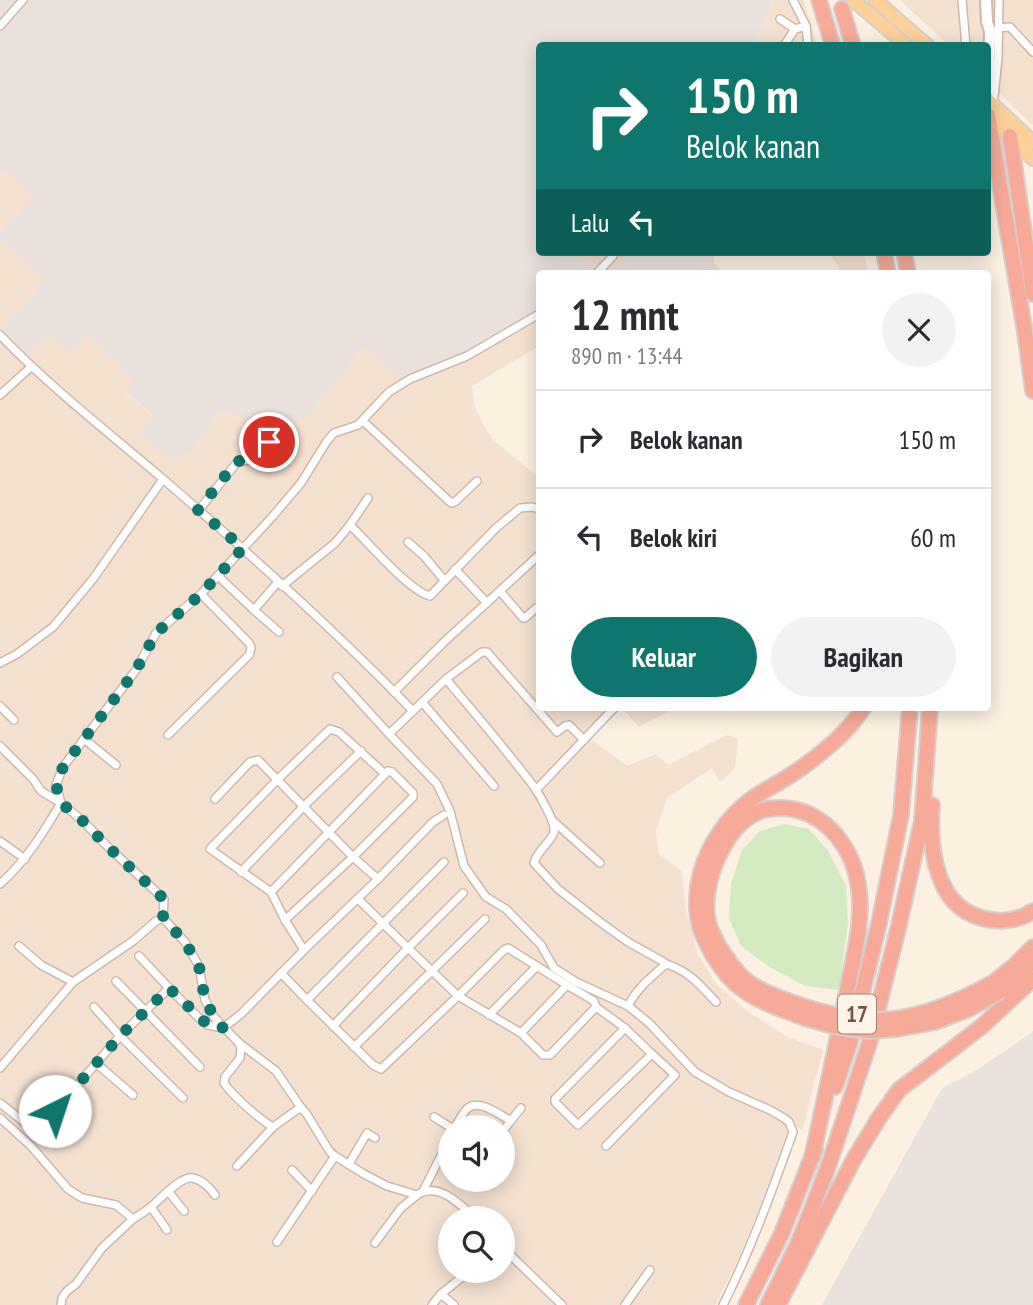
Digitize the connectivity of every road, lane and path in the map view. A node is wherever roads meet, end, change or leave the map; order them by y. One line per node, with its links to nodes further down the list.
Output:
1 (23, 0): 13 (street)
2 (793, 0): 14 (street)
3 (819, 0): 19 (highway)
4 (875, 0): 10 (main road)
5 (891, 0): 10 (street)
6 (962, 0): 23 (street)
7 (986, 0): 12 (street)
8 (999, 0): 15 (street)
9 (847, 4): 20 (highway); 21 (main road)
10 (894, 16): 22 (main road)
11 (780, 19): 16 (street)
12 (987, 22): 24 (street); 25 (street)
13 (0, 26)
14 (806, 26): 16 (street); 18 (street)
15 (998, 28): 26 (street); 27 (street)
16 (795, 29): 17 (street)
17 (786, 42)
18 (808, 42)
19 (832, 42)
20 (852, 42)
21 (900, 42)
22 (925, 42)
23 (965, 42)
24 (984, 42)
25 (990, 42)
26 (1033, 52)
27 (991, 96)
28 (991, 103): 31 (main road)
29 (991, 103): 32 (main road)
30 (991, 109): 43 (highway)
31 (1014, 132): 33 (main road); 34 (main road); 36 (highway)
32 (1033, 134)
33 (1033, 142)
34 (1033, 159)
35 (1033, 214): 36 (highway)
36 (1027, 251): 39 (highway)
37 (613, 256): 38 (street)
38 (600, 270)
39 (1033, 294)
40 (536, 316): 45 (street)
41 (0, 335): 42 (street)
42 (31, 367): 44 (street); 47 (street)
43 (1033, 391)
44 (0, 395)
45 (363, 421): 48 (street); 54 (street)
46 (269, 442): 51 (street)
47 (163, 479): 51 (street); 66 (street)
48 (477, 481)
49 (368, 498): 52 (street)
50 (536, 508): 56 (street)
51 (198, 510): 54 (street)
52 (350, 525): 58 (street); 59 (street)
53 (408, 542): 58 (street)
54 (243, 548): 57 (street); 59 (street)
55 (536, 558): 60 (street)
56 (455, 569): 58 (street); 62 (street)
57 (218, 576): 61 (street); 64 (street)
58 (444, 580)
59 (280, 584): 64 (street); 69 (street)
60 (500, 590): 62 (street); 63 (street)
61 (201, 594): 82 (street); 83 (street)
62 (487, 603): 69 (street)
63 (536, 608)
64 (254, 611): 65 (street)
65 (279, 632)
66 (0, 663)
67 (337, 677): 81 (street)
68 (446, 679): 70 (street); 72 (street); 91 (street)
69 (394, 692): 73 (street)
70 (422, 702): 73 (street); 90 (street)
71 (0, 706): 80 (street)
72 (536, 708)
73 (413, 711): 81 (street)
74 (538, 711): 84 (street)
75 (611, 711): 84 (street)
76 (861, 711): 137 (highway)
77 (910, 711): 165 (highway, 17)
78 (930, 711): 192 (highway, 17)
79 (936, 711): 109 (highway)
80 (14, 720)
81 (389, 734): 133 (street)
82 (169, 735)
83 (83, 739): 87 (street); 93 (street)
84 (584, 740): 91 (street)
85 (0, 746): 93 (street)
86 (361, 751): 88 (street); 89 (street); 94 (street)
87 (116, 765)
88 (385, 774): 97 (street); 99 (street)
89 (277, 780): 92 (street); 94 (street); 103 (street)
90 (494, 786)
91 (536, 790): 96 (street)
92 (215, 799)
93 (61, 803): 100 (street); 110 (street)
94 (303, 807): 97 (street); 103 (street)
95 (444, 815): 104 (street)
96 (552, 820): 102 (street); 120 (street)
97 (329, 832): 99 (street); 106 (street)
98 (0, 841): 100 (street)
99 (353, 857): 104 (street); 112 (street)
100 (25, 859): 105 (street)
101 (444, 862): 113 (street)
102 (600, 863)
103 (241, 872): 106 (street)
104 (379, 879): 108 (street)
105 (0, 884)
106 (271, 892): 112 (street)
107 (463, 893): 116 (street)
108 (358, 899): 113 (street); 117 (street)
109 (1033, 911)
110 (163, 918): 126 (street); 140 (street)
111 (485, 919): 122 (street)
112 (285, 920): 117 (street)
113 (383, 924): 116 (street); 131 (street)
114 (19, 947): 126 (street)
115 (1033, 947): 128 (highway)
116 (408, 948): 122 (street); 139 (street)
117 (304, 950): 123 (street)
118 (139, 956): 129 (street)
119 (1033, 962): 128 (highway)
120 (666, 964): 132 (street); 133 (street)
121 (537, 967): 127 (street); 130 (street); 138 (street)
122 (432, 972): 130 (street); 145 (street)
123 (281, 974): 131 (street); 140 (street)
124 (1033, 979): 193 (highway)
125 (116, 981): 136 (street)
126 (73, 982): 149 (street)
127 (567, 985): 135 (street); 142 (street)
128 (997, 987): 137 (highway, bridge)
129 (169, 988): 136 (street); 140 (street)
130 (458, 996): 138 (street); 145 (street)
131 (307, 1000): 139 (street)
132 (716, 1002)
133 (628, 1006): 190 (street)
134 (94, 1007): 143 (street)
135 (596, 1007): 141 (street); 142 (street)
136 (145, 1010): 143 (street); 148 (street)
137 (806, 1013): 165 (highway)
138 (489, 1015): 142 (street)
139 (333, 1026): 145 (street)
140 (223, 1028): 144 (street)
141 (625, 1028): 146 (street); 146 (street)
142 (521, 1034)
143 (120, 1036): 147 (street); 151 (street)
144 (239, 1043): 154 (street); 161 (street)
145 (354, 1047)
146 (652, 1054): 163 (street)
147 (97, 1063): 150 (street); 152 (street)
148 (201, 1067)
149 (0, 1068)
150 (133, 1095)
151 (183, 1098)
152 (0, 1103)
153 (521, 1108): 157 (street)
154 (302, 1110): 161 (street); 164 (street)
155 (463, 1115): 156 (street)
156 (500, 1115)
157 (515, 1116)
158 (435, 1117): 160 (street)
159 (0, 1118): 177 (street)
160 (438, 1119)
161 (273, 1127): 168 (street)
162 (375, 1138): 167 (street)
163 (606, 1146)
164 (335, 1156): 167 (street); 171 (street)
165 (812, 1158): 191 (highway, 17)
166 (438, 1160): 172 (street)
167 (349, 1164): 172 (street)
168 (237, 1166)
169 (292, 1170): 171 (street)
170 (168, 1191): 173 (street); 175 (street); 176 (street)
171 (312, 1191): 179 (street)
172 (420, 1193): 174 (street); 180 (street)
173 (215, 1195)
174 (460, 1206)
175 (151, 1207): 177 (street); 178 (street)
176 (184, 1211)
177 (133, 1219): 185 (street)
178 (167, 1230)
179 (278, 1242)
180 (375, 1244)
181 (515, 1260): 188 (street)
182 (650, 1270): 189 (street)
183 (455, 1283): 184 (street)
184 (441, 1294): 186 (street); 187 (street)
185 (61, 1305)
186 (432, 1305)
187 (454, 1305)
188 (562, 1305)
189 (625, 1305)
190 (723, 1305)
191 (746, 1305)
192 (768, 1305)
193 (778, 1305)

